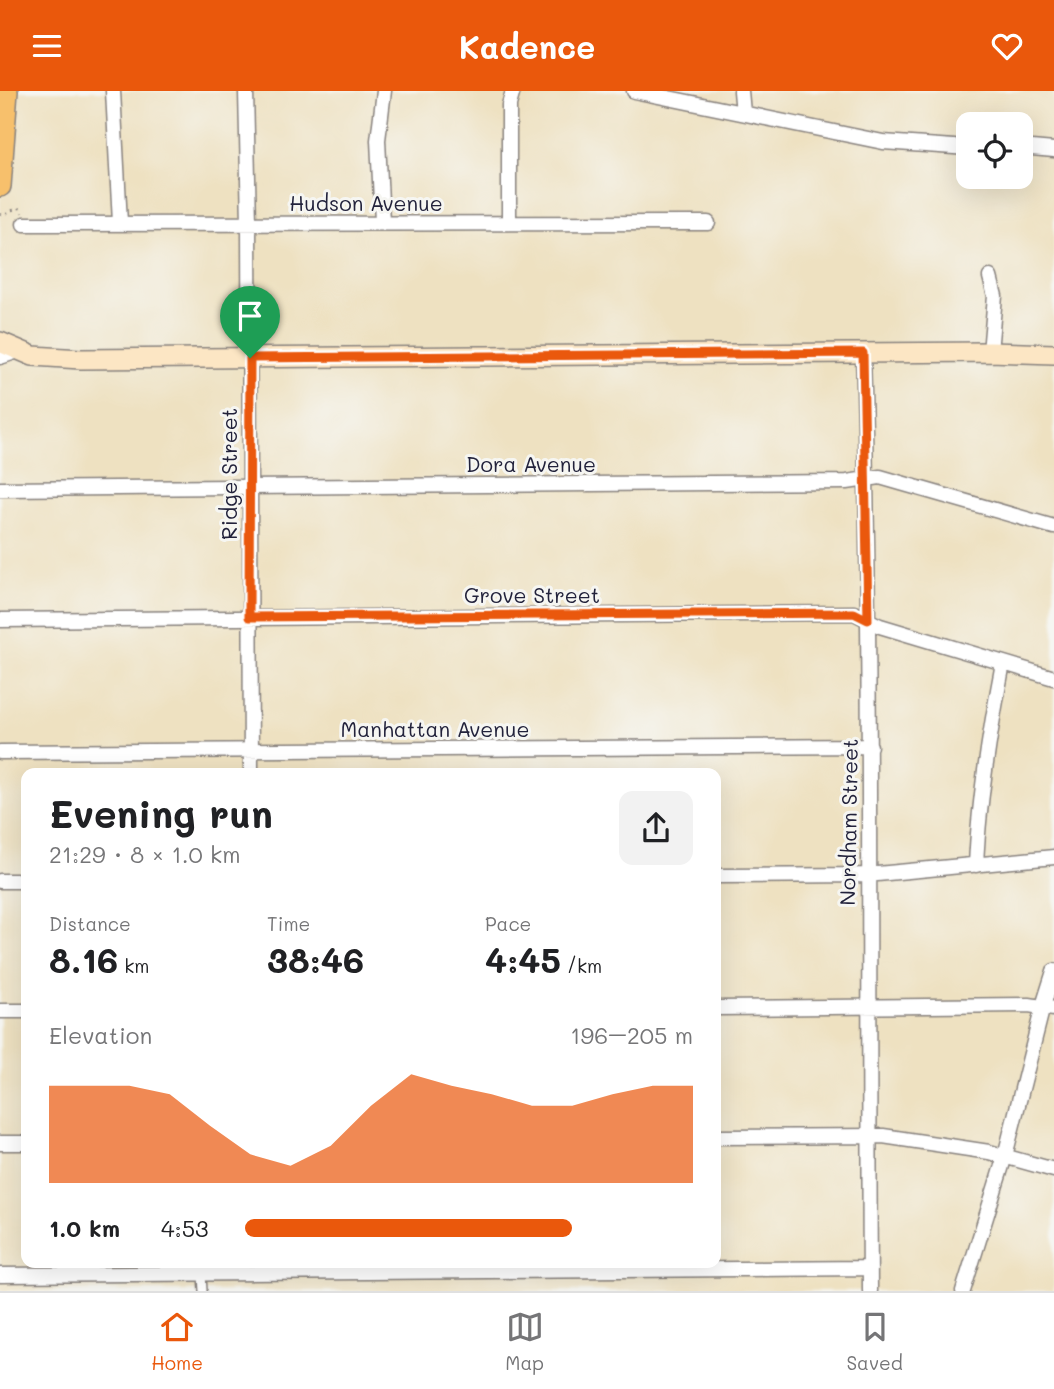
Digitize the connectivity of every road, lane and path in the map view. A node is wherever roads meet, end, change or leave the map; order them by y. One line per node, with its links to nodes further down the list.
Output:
1 (6, 91): 9 (main road)
2 (113, 91): 17 (street)
3 (246, 91): 18 (street, Ridge Street)
4 (384, 91): 15 (street)
5 (513, 91): 16 (street)
6 (634, 91): 8 (street)
7 (741, 91): 8 (street)
8 (743, 113): 10 (street)
9 (1, 138): 13 (main road)
10 (956, 147)
11 (1033, 148): 12 (street)
12 (1054, 150)
13 (0, 186)
14 (0, 214): 20 (path)
15 (382, 222): 16 (street, Hudson Avenue); 18 (street, Hudson Avenue)
16 (509, 222): 19 (street, Hudson Avenue)
17 (120, 223): 18 (street, Hudson Avenue); 20 (street, Hudson Avenue)
18 (249, 223): 26 (street, Ridge Street)
19 (708, 223)
20 (24, 224)
21 (990, 277): 23 (street)
22 (5, 346): 26 (street)
23 (990, 352): 24 (street); 25 (street)
24 (863, 353): 26 (street); 27 (street, Nordham Street)
25 (1054, 353)
26 (250, 358): 28 (street, Ridge Street)
27 (865, 479): 28 (street, Dora Avenue); 30 (street, Dora Avenue); 33 (street, Nordham Street)
28 (249, 485): 29 (street, Dora Avenue); 31 (street, Ridge Street)
29 (0, 489)
30 (1054, 527)
31 (249, 617): 32 (street, Grove Street); 33 (street, Grove Street); 37 (street, Ridge Street)
32 (0, 619)
33 (868, 620): 34 (street, Grove Street); 36 (street, Nordham Street)
34 (1003, 663): 35 (street, Grove Street); 41 (street)
35 (1054, 678)
36 (870, 746): 37 (street, Manhattan Avenue); 42 (street, Nordham Street)
37 (251, 750): 38 (street, Manhattan Avenue); 39 (street, Ridge Street)
38 (0, 752)
39 (251, 768)
40 (1054, 857): 41 (street)
41 (976, 865): 42 (street)
42 (867, 875): 43 (street); 47 (street, Nordham Street)
43 (721, 876)
44 (0, 881): 45 (street)
45 (21, 881)
46 (1054, 971): 48 (street)
47 (868, 1007): 48 (street); 49 (street); 52 (street, Nordham Street)
48 (1048, 1007): 56 (street)
49 (721, 1008)
50 (0, 1011): 51 (street)
51 (21, 1011)
52 (869, 1136): 53 (street); 56 (street); 59 (street, Nordham Street)
53 (721, 1137)
54 (0, 1143): 55 (street)
55 (21, 1143)
56 (1005, 1156): 57 (street); 64 (street)
57 (1054, 1170)
58 (254, 1268): 59 (street); 60 (street)
59 (870, 1268): 62 (street, Nordham Street)
60 (202, 1273): 61 (street); 63 (lane)
61 (0, 1275)
62 (873, 1290)
63 (203, 1291)
64 (963, 1291)

